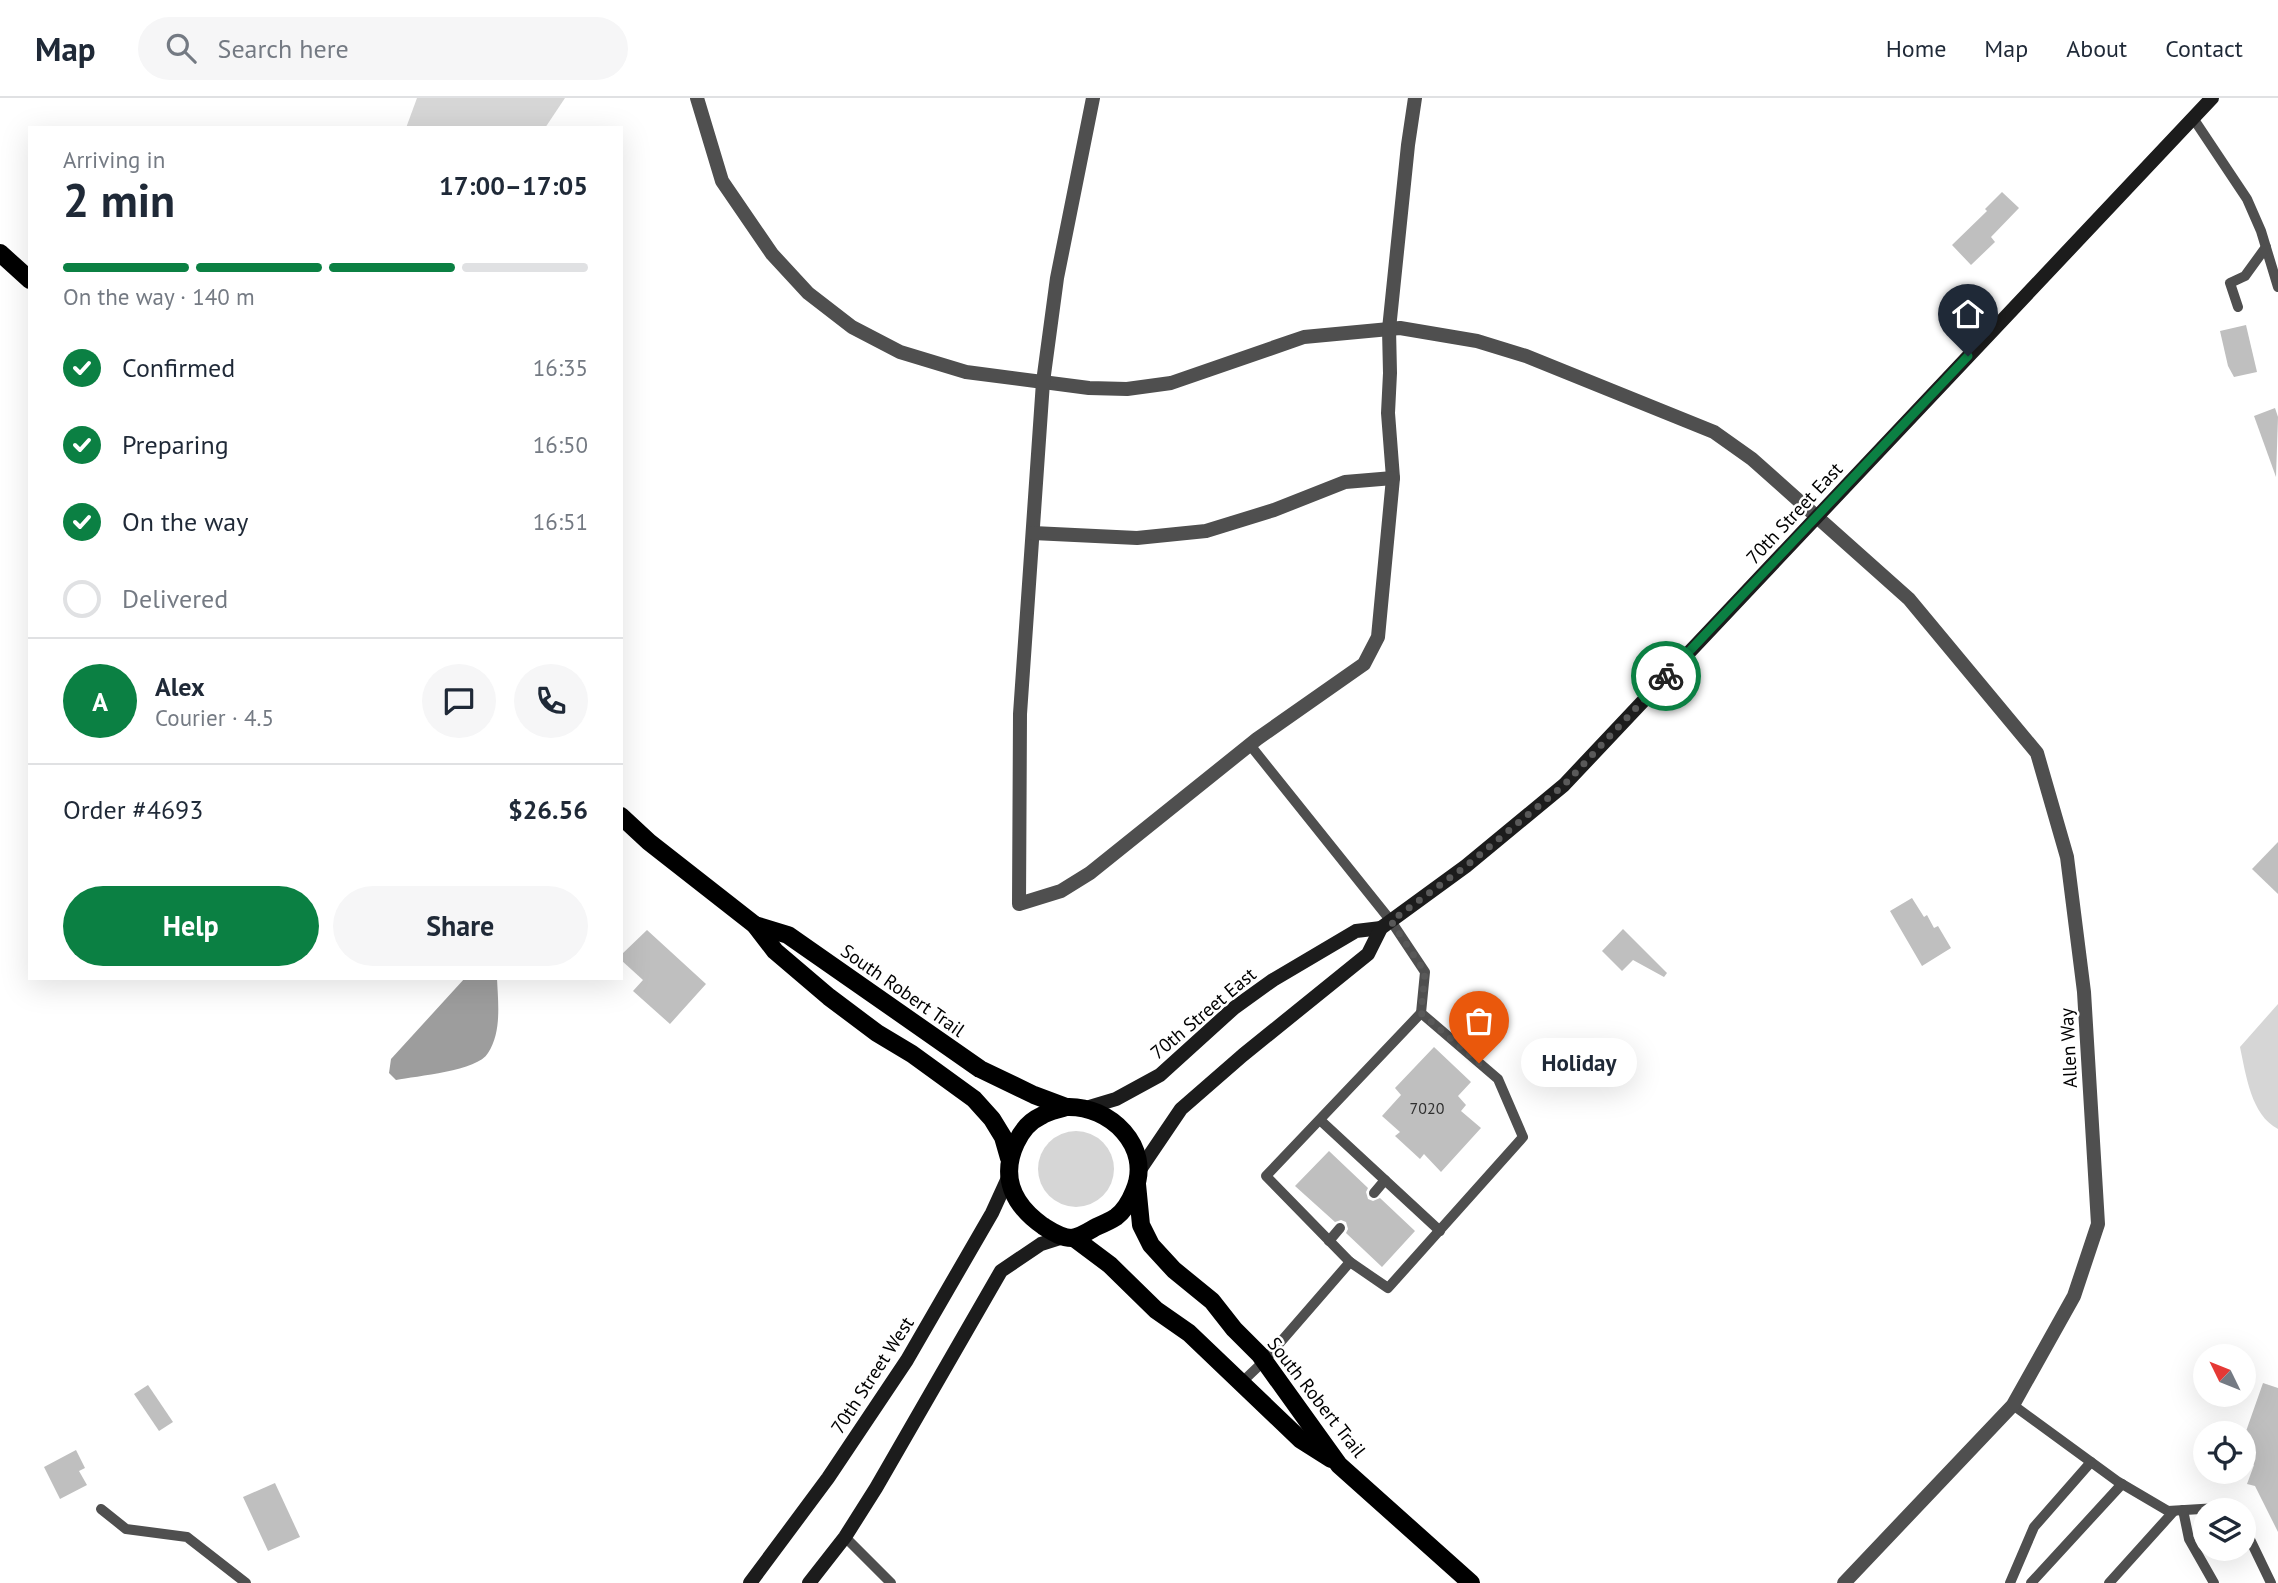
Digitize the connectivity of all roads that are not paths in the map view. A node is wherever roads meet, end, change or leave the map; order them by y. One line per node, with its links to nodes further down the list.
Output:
1 (697, 98): 12 (street, Allen Way)
2 (1093, 98): 12 (street)
3 (1415, 98): 11 (street)
4 (2212, 98): 5 (main road, 70th Street East)
5 (2193, 118): 6 (lane); 14 (main road, 70th Street East)
6 (2266, 247): 9 (lane); 10 (lane)
7 (0, 253): 8 (main road)
8 (28, 278)
9 (2278, 287)
10 (2238, 307)
11 (1389, 329): 12 (street, Allen Way); 13 (street); 14 (street, Allen Way)
12 (1043, 382): 15 (street)
13 (1393, 478): 15 (street); 16 (street)
14 (1817, 516): 19 (main road, 70th Street East); 36 (street, Allen Way)
15 (1033, 533): 16 (street)
16 (1250, 745): 19 (lane)
17 (623, 818): 18 (main road, South Robert Trail)
18 (755, 925): 21 (main road, South Robert Trail); 24 (main road, South Robert Trail)
19 (1386, 925): 20 (lane); 22 (main road, 70th Street East); 26 (main road, 70th Street East)
20 (1421, 1013): 23 (lane); 30 (lane)
21 (1066, 1107): 22 (main road); 24 (main road)
22 (1086, 1108): 26 (main road)
23 (1320, 1120): 27 (lane); 32 (lane)
24 (1009, 1158): 25 (main road)
25 (1008, 1178): 31 (main road); 46 (main road, 70th Street West)
26 (1138, 1178): 31 (main road); 34 (main road, South Robert Trail)
27 (1385, 1180): 28 (lane); 30 (lane)
28 (1374, 1193)
29 (1340, 1228): 32 (lane)
30 (1440, 1231): 33 (lane)
31 (1068, 1237): 35 (main road); 43 (main road)
32 (1329, 1241): 33 (lane)
33 (1350, 1262): 34 (lane)
34 (1264, 1361): 35 (lane); 38 (main road, South Robert Trail)
35 (1241, 1382): 38 (main road)
36 (2013, 1405): 37 (lane); 50 (street, Allen Way)
37 (2091, 1462): 39 (lane); 51 (lane)
38 (1339, 1465): 49 (main road, South Robert Trail)
39 (2122, 1484): 42 (lane); 52 (lane)
40 (101, 1509): 45 (lane)
41 (2193, 1509): 42 (lane)
42 (2178, 1510): 53 (lane); 54 (lane)
43 (845, 1537): 47 (main road); 48 (lane)
44 (2256, 1551): 55 (lane)
45 (246, 1583)
46 (750, 1583)
47 (809, 1583)
48 (891, 1583)
49 (1471, 1583)
50 (1844, 1583)
51 (2010, 1583)
52 (2032, 1583)
53 (2109, 1583)
54 (2214, 1583)
55 (2272, 1583)

